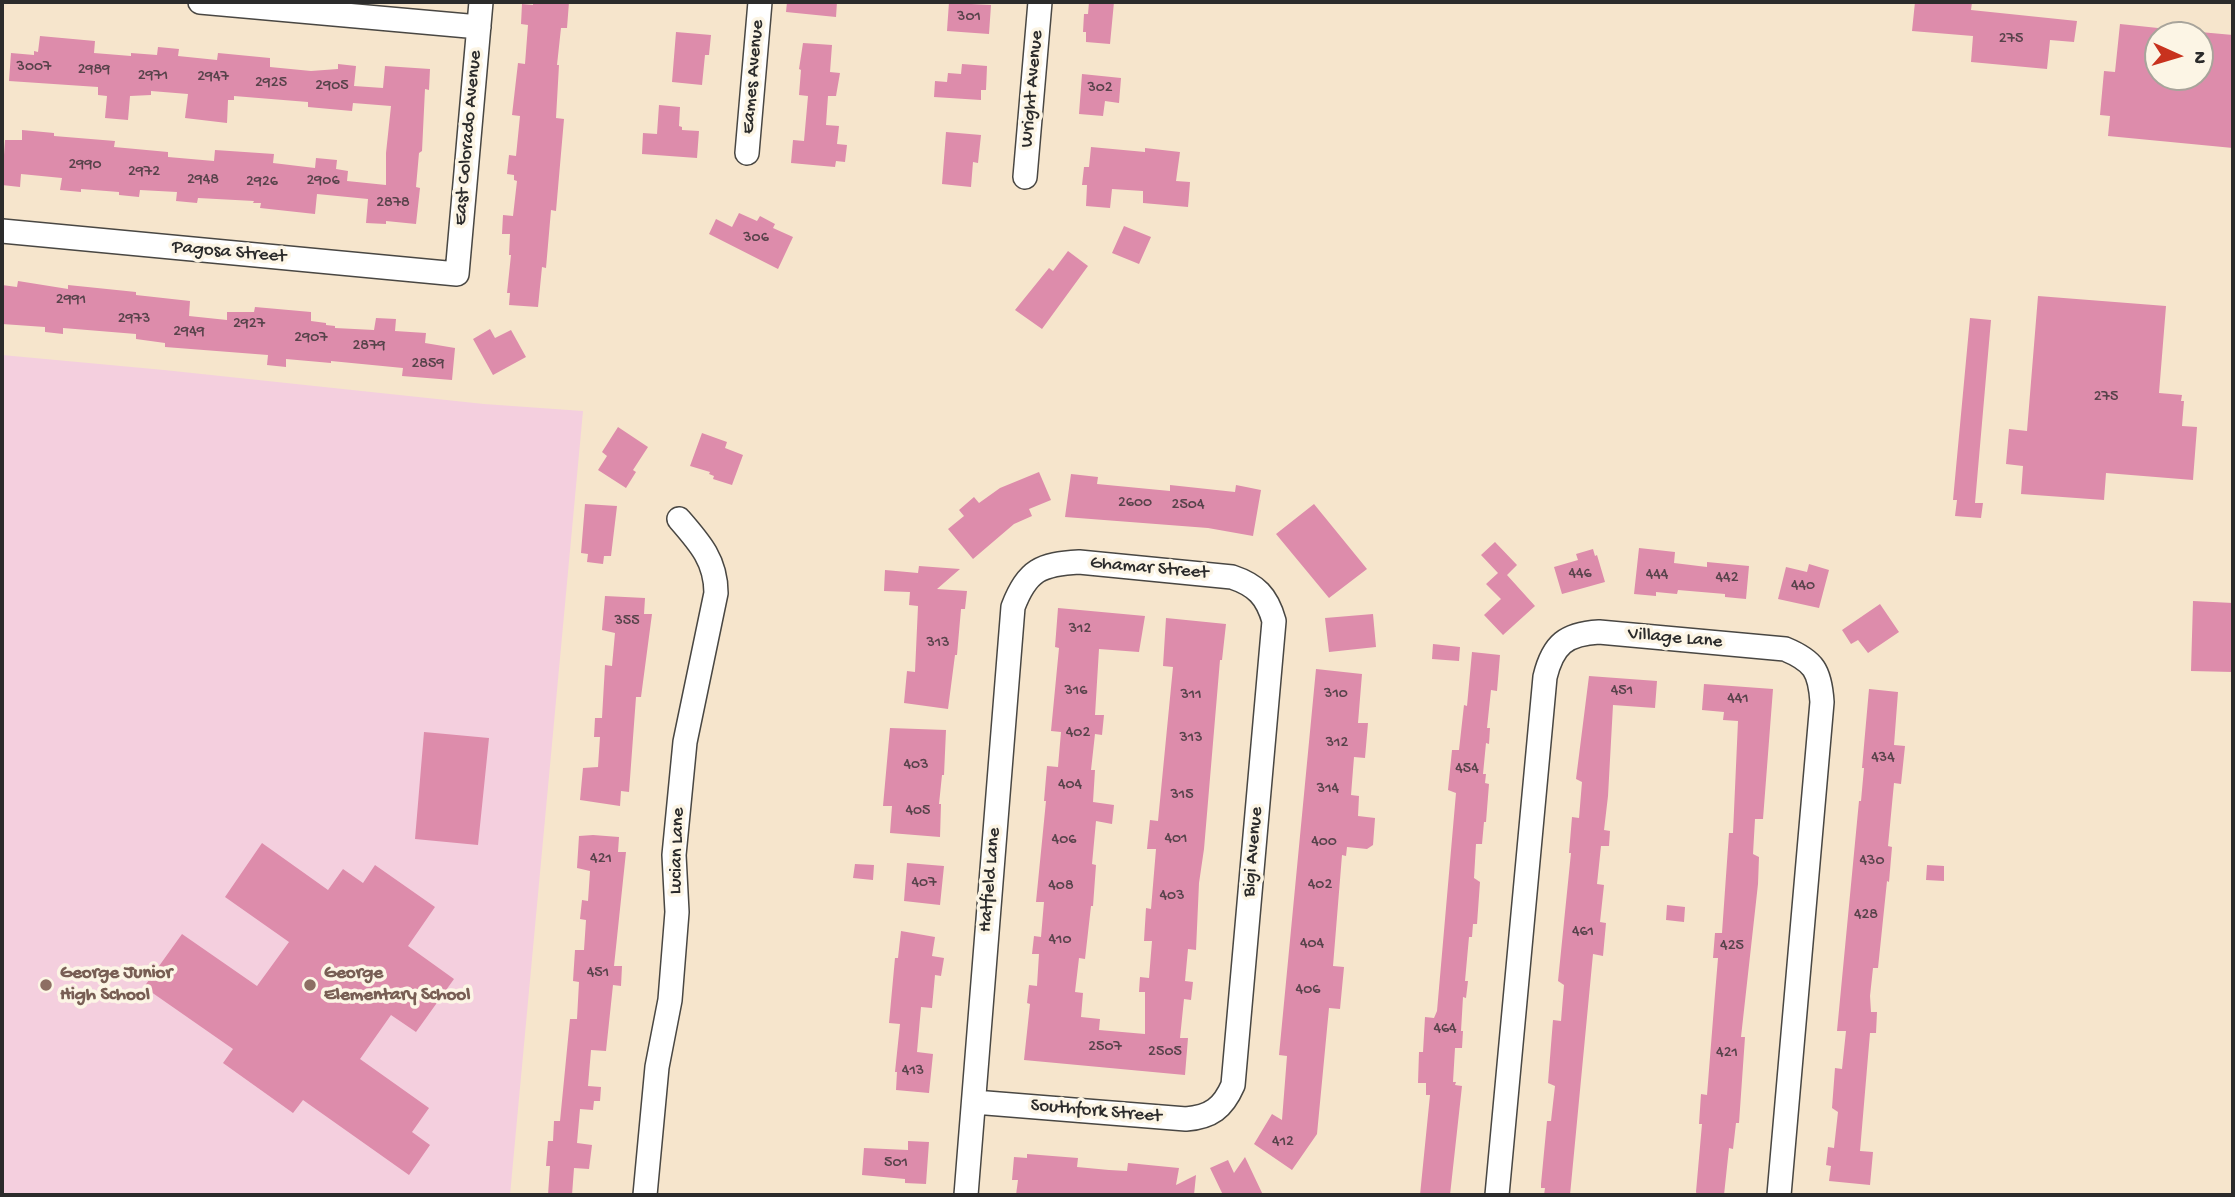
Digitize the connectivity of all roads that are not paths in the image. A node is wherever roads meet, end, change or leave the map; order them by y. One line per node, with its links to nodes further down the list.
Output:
1 (200, 2): 5 (street)
2 (481, 2): 5 (street, East Colorado Avenue)
3 (760, 2): 6 (street, Eames Avenue)
4 (1040, 2): 7 (street, Wright Avenue)
5 (479, 27): 9 (street, East Colorado Avenue)
6 (747, 153)
7 (1025, 177)
8 (2, 231): 9 (street, Pagosa Street)
9 (457, 274)
10 (680, 519): 15 (street, Lucian Lane)
11 (1035, 571): 12 (street, Ghamar Street); 13 (street, Hatfield Lane)
12 (1261, 592): 14 (street, Bigi Avenue)
13 (974, 1101): 14 (street, Southfork Street); 16 (street, Hatfield Lane)
14 (1217, 1111)
15 (645, 1195)
16 (966, 1195)
17 (1497, 1195): 18 (street, Village Lane)
18 (1779, 1195)

